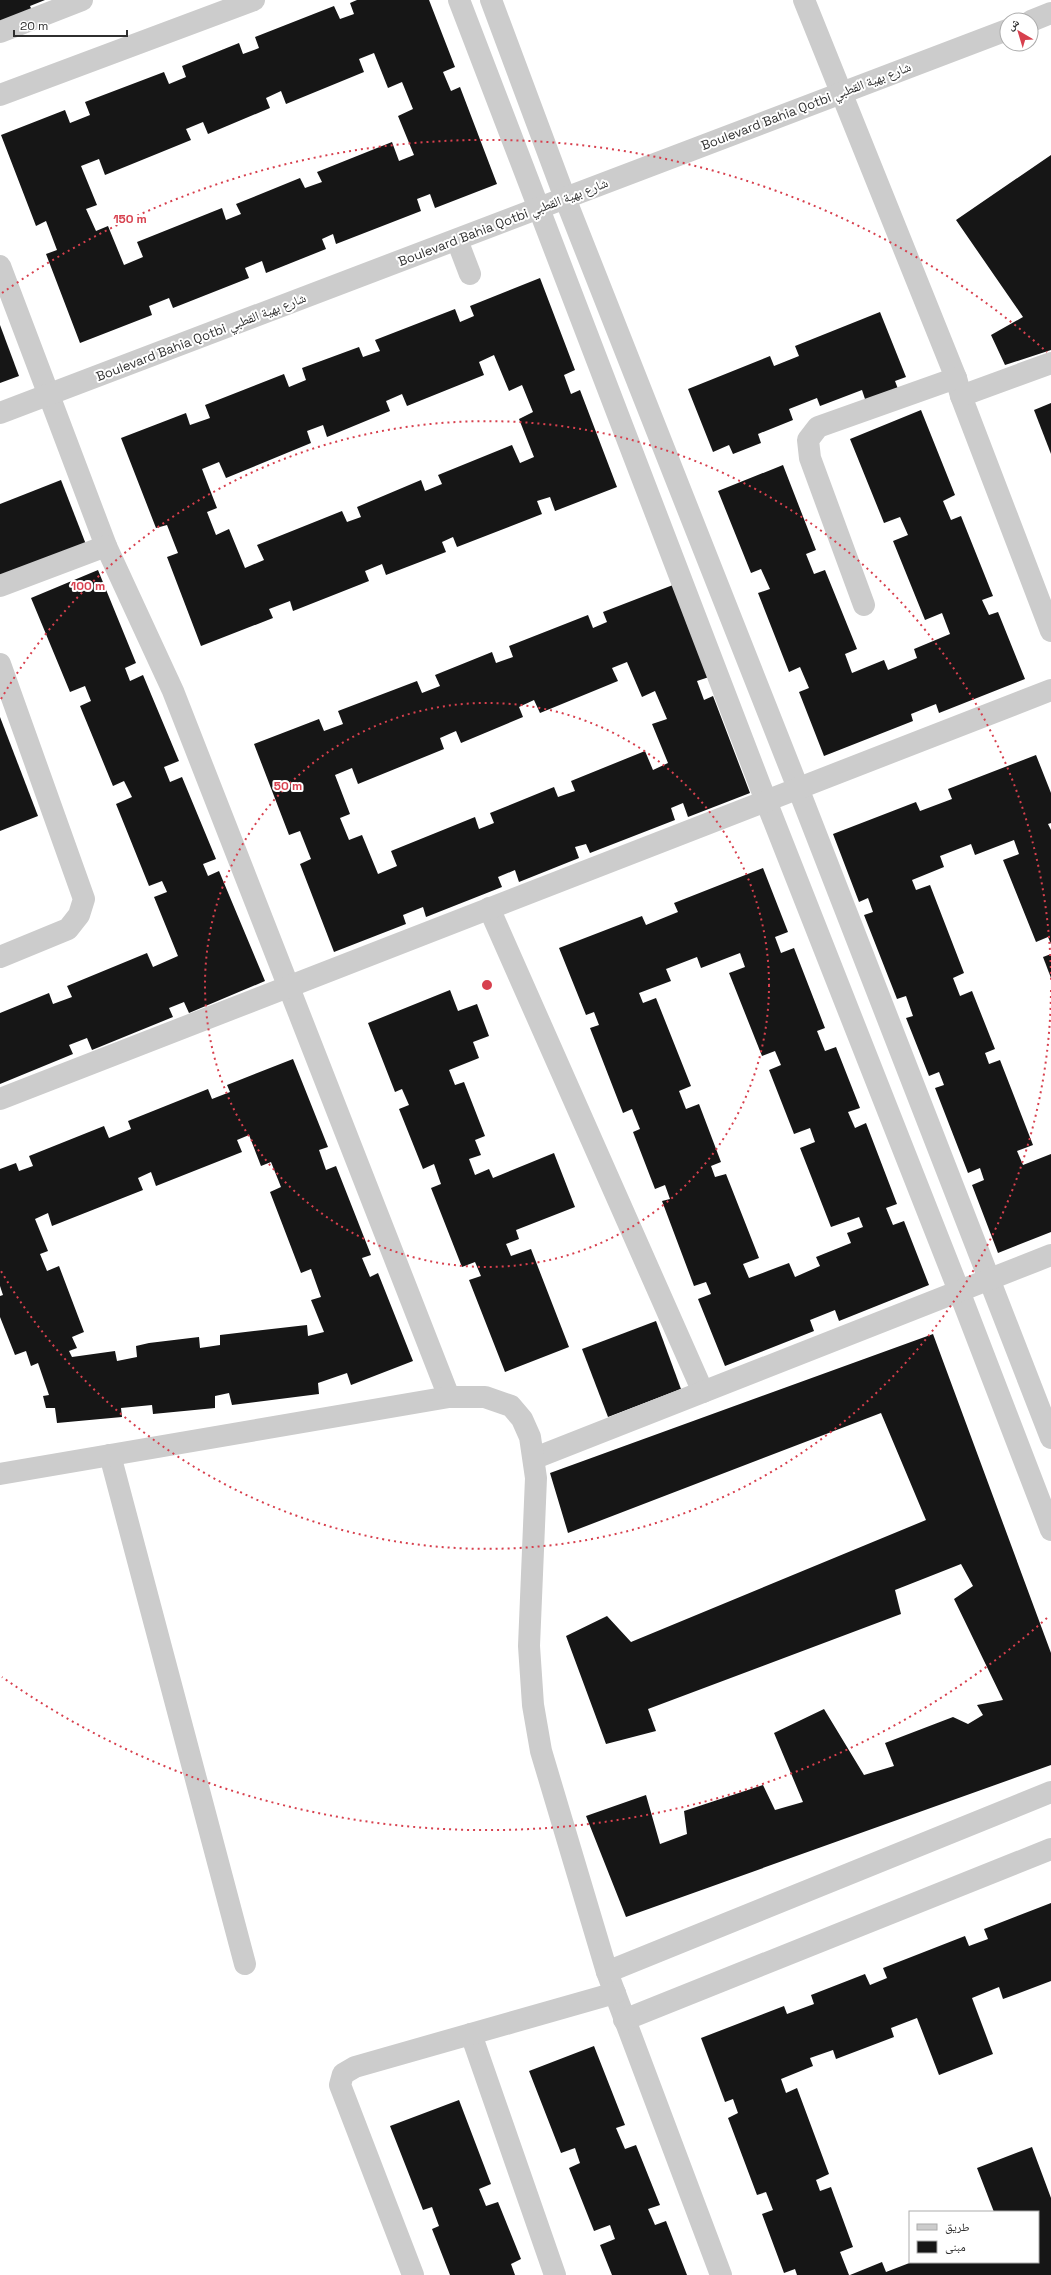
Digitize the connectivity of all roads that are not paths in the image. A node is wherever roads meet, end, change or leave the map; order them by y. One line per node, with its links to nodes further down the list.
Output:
1 (82, 0): 8 (street)
2 (254, 0): 11 (street)
3 (459, 0): 13 (street)
4 (491, 0): 12 (street)
5 (804, 0): 10 (street)
6 (1051, 14): 7 (street)
7 (1039, 18)
8 (0, 32)
9 (999, 33): 10 (street, Boulevard Bahia Qotbi شارع بهية القطبي)
10 (841, 94): 12 (street, Boulevard Bahia Qotbi شارع بهية القطبي); 18 (street)
11 (0, 95)
12 (565, 198): 13 (street, Boulevard Bahia Qotbi شارع بهية القطبي); 27 (street)
13 (540, 208): 14 (street, Boulevard Bahia Qotbi شارع بهية القطبي); 28 (street)
14 (456, 240): 16 (street); 19 (street, Boulevard Bahia Qotbi شارع بهية القطبي)
15 (0, 266): 19 (street)
16 (470, 274)
17 (1051, 362): 18 (street)
18 (959, 387): 23 (street); 24 (street)
19 (49, 394): 20 (street, Boulevard Bahia Qotbi شارع بهية القطبي); 21 (street)
20 (0, 413)
21 (106, 546): 22 (street); 31 (street)
22 (0, 586)
23 (864, 605)
24 (1051, 631)
25 (0, 664): 30 (street)
26 (1051, 690): 27 (street)
27 (798, 788): 28 (street); 34 (street)
28 (766, 801): 29 (street); 35 (street)
29 (489, 908): 31 (street); 36 (street)
30 (0, 956)
31 (289, 987): 32 (street); 37 (street)
32 (0, 1099)
33 (1051, 1254): 34 (street)
34 (988, 1279): 35 (street); 38 (street)
35 (959, 1291): 36 (street); 42 (street)
36 (703, 1392): 40 (street)
37 (449, 1397): 39 (street); 40 (street)
38 (1051, 1438)
39 (110, 1455): 41 (street); 45 (street)
40 (535, 1458): 46 (street)
41 (0, 1474)
42 (1051, 1530)
43 (1051, 1792): 46 (street)
44 (1051, 1849): 48 (street)
45 (245, 1964)
46 (607, 1972): 47 (street)
47 (615, 1993): 48 (street); 49 (street)
48 (624, 2020): 52 (street)
49 (471, 2034): 50 (street); 51 (street)
50 (413, 2275)
51 (555, 2275)
52 (721, 2275)

